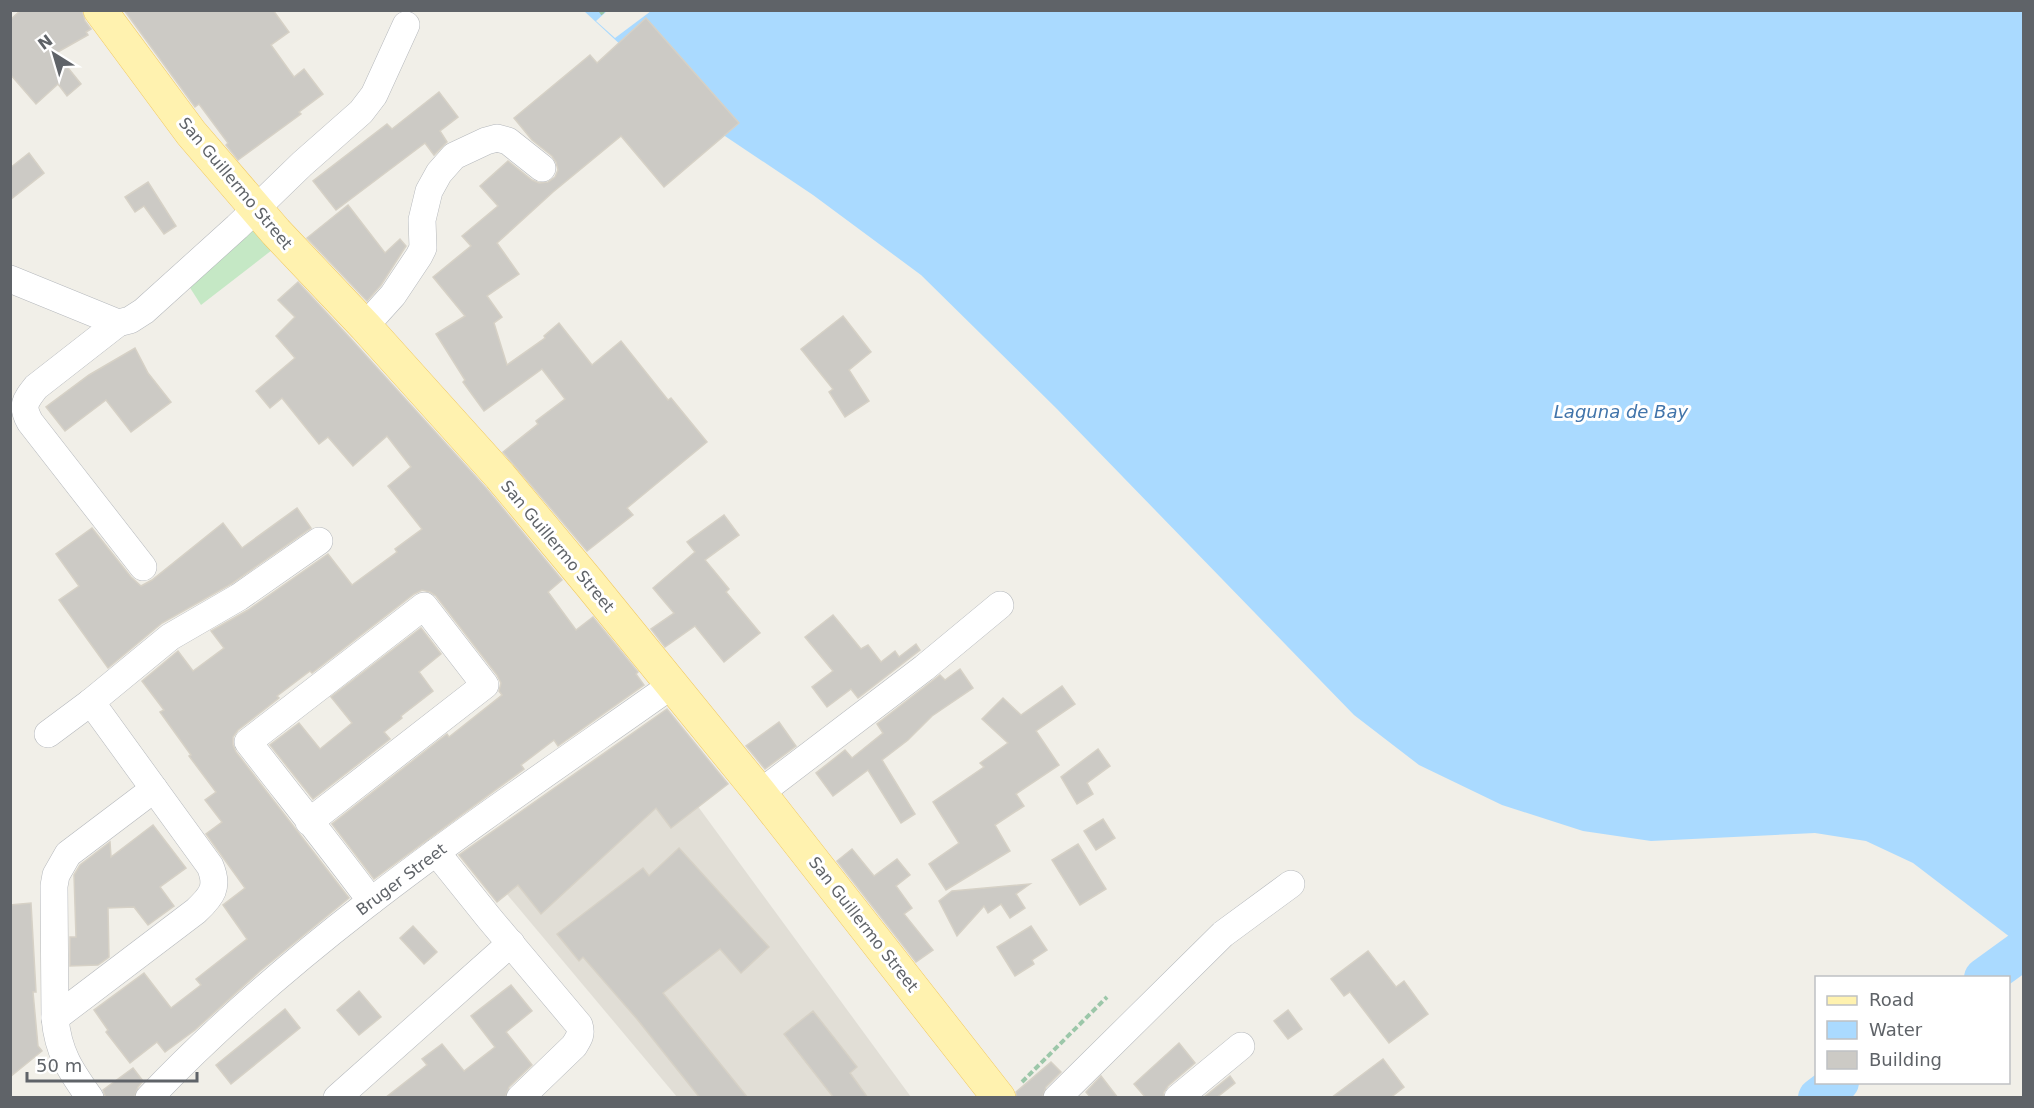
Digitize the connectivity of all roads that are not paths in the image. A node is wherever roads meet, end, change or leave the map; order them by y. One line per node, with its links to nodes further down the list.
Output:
1 (100, 10): 4 (main road, San Guillermo Street)
2 (406, 25): 4 (street)
3 (542, 168): 7 (street)
4 (255, 208): 6 (street); 7 (main road, San Guillermo Street)
5 (10, 279): 6 (street)
6 (118, 323): 9 (street)
7 (365, 326): 11 (main road, San Guillermo Street)
8 (319, 542): 12 (street)
9 (143, 567)
10 (1000, 605): 15 (street)
11 (672, 685): 15 (main road, San Guillermo Street); 17 (street, Bruger Street)
12 (91, 702): 13 (street); 14 (street)
13 (48, 734)
14 (154, 789): 21 (street); 21 (street)
15 (760, 793): 23 (main road, San Guillermo Street)
16 (309, 822): 16 (street); 19 (street)
17 (436, 852): 19 (street, Bruger Street); 20 (street)
18 (1291, 884): 28 (street)
19 (371, 901): 26 (street, Bruger Street)
20 (511, 943): 24 (street); 27 (street)
21 (55, 1018): 25 (street)
22 (1241, 1046): 29 (street)
23 (1007, 1093)
24 (528, 1095)
25 (90, 1098)
26 (149, 1098)
27 (337, 1098)
28 (1057, 1098)
29 (1178, 1098)

